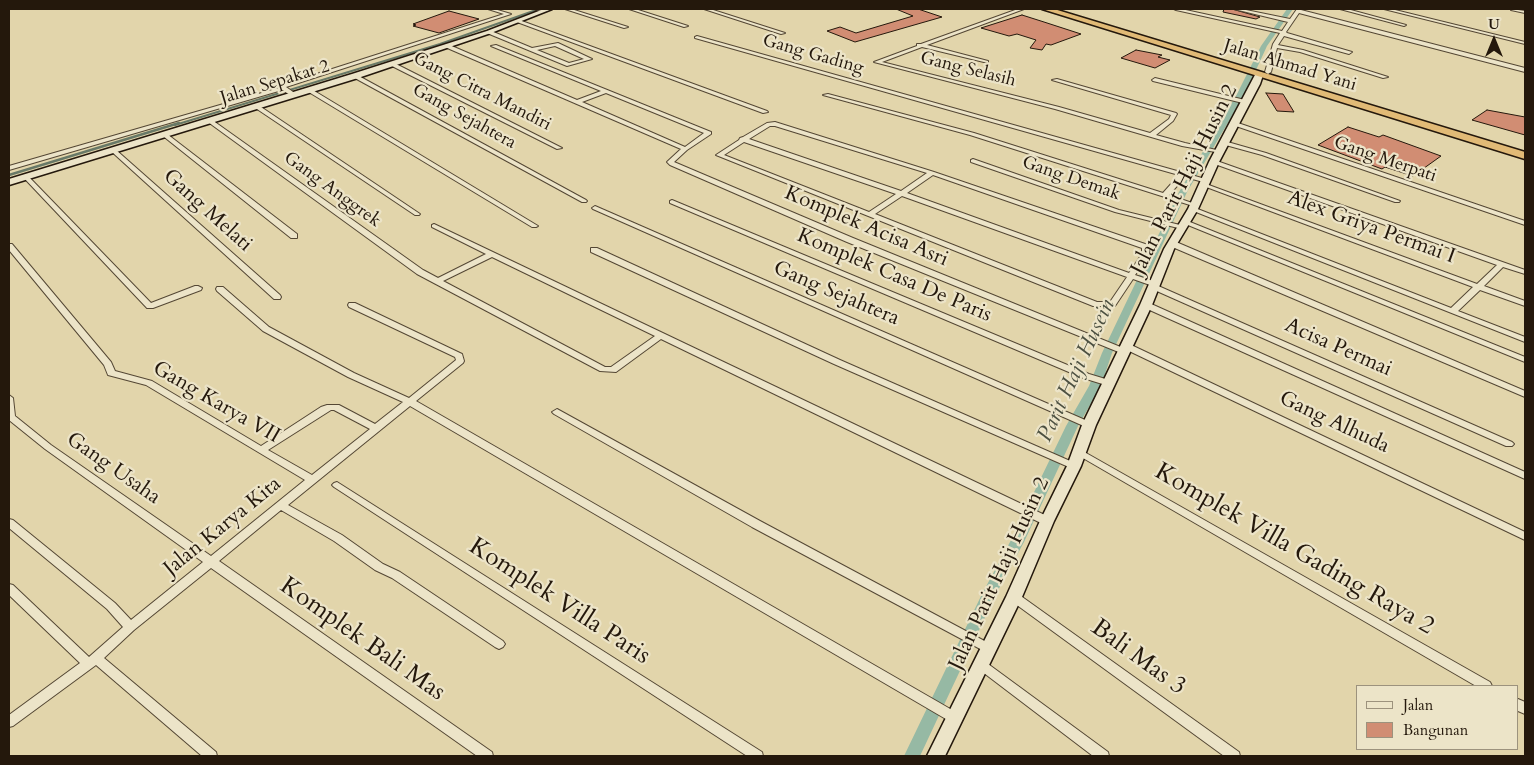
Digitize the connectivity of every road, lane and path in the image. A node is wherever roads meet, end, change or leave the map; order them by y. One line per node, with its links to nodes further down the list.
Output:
1 (490, 9): 16 (street)
2 (543, 9): 18 (street, Jalan Sepakat 2)
3 (567, 9): 22 (street)
4 (631, 9): 21 (street)
5 (706, 9): 24 (street)
6 (1022, 9): 28 (street, Gang Selasih)
7 (1046, 9): 17 (highway, Jalan Ahmad Yani)
8 (1065, 9): 17 (highway, Jalan Ahmad Yani)
9 (1176, 9): 25 (street)
10 (1236, 9): 19 (street)
11 (1342, 9): 20 (street)
12 (1386, 9): 27 (street)
13 (1513, 9): 15 (street)
14 (1295, 10): 19 (street); 36 (street)
15 (1525, 12)
16 (510, 14): 18 (street); 42 (street)
17 (1076, 15): 37 (highway, Jalan Ahmad Yani)
18 (521, 18): 23 (street, Jalan Sepakat 2); 50 (street)
19 (1289, 21): 25 (street)
20 (1404, 24)
21 (686, 26)
22 (626, 27)
23 (489, 32): 29 (street, Jalan Sepakat 2); 32 (street)
24 (783, 33)
25 (1283, 33): 31 (street); 33 (street)
26 (697, 37): 65 (street, Gang Gading)
27 (1525, 43)
28 (919, 45): 34 (street); 54 (street, Gang Selasih)
29 (447, 46): 35 (street, Jalan Sepakat 2); 47 (street)
30 (494, 46): 44 (street)
31 (1276, 46): 37 (street); 39 (street)
32 (532, 50): 32 (street)
33 (1349, 52)
34 (986, 62)
35 (392, 64): 38 (street, Jalan Sepakat 2); 56 (street, Gang Citra Mandiri)
36 (1525, 70)
37 (1258, 74): 48 (street, Jalan Parit Haji Husin 2); 58 (highway, Jalan Ahmad Yani); 61 (highway, Jalan Ahmad Yani)
38 (355, 76): 43 (street, Jalan Sepakat 2); 72 (street, Gang Sejahtera)
39 (1385, 76)
40 (1055, 80): 54 (street)
41 (1155, 80): 48 (street)
42 (282, 88): 45 (street); 63 (street)
43 (309, 90): 45 (street, Jalan Sepakat 2); 81 (street)
44 (607, 92): 47 (street); 57 (street, Komplek Acisa Asri)
45 (292, 93): 49 (street, Jalan Sepakat 2)
46 (826, 95): 70 (street)
47 (578, 102): 57 (street)
48 (1247, 102): 52 (street, Jalan Parit Haji Husin 2)
49 (256, 106): 51 (street, Jalan Sepakat 2); 76 (street)
50 (765, 112)
51 (210, 120): 53 (street, Jalan Sepakat 2); 90 (street, Gang Anggrek)
52 (1235, 124): 60 (street, Jalan Parit Haji Husin 2); 78 (street, Gang Merpati)
53 (165, 135): 59 (street, Jalan Sepakat 2); 82 (street)
54 (1152, 135): 60 (street, Gang Selasih)
55 (742, 139): 64 (street); 69 (street, Acisa Permai); 77 (street)
56 (558, 148)
57 (685, 148): 102 (street, Komplek Acisa Asri)
58 (1525, 149)
59 (114, 151): 66 (street, Jalan Sepakat 2); 95 (street, Gang Melati)
60 (1218, 152): 67 (street, Jalan Parit Haji Husin 2); 71 (street); 87 (street, Alex Griya Permai I)
61 (1525, 156)
62 (973, 161): 79 (street, Gang Demak)
63 (9, 168)
64 (932, 173): 69 (street); 89 (street)
65 (1186, 176): 67 (street, Alex Griya Permai I); 70 (street)
66 (26, 177): 68 (street, Jalan Sepakat 2); 93 (street)
67 (1204, 181): 74 (street, Jalan Parit Haji Husin 2); 92 (street, Alex Griya Permai I)
68 (9, 182)
69 (901, 193): 77 (street); 89 (street, Acisa Permai)
70 (1164, 196): 74 (street)
71 (1397, 201)
72 (584, 202)
73 (672, 202): 105 (street, Komplek Casa De Paris)
74 (1192, 206): 79 (street, Jalan Parit Haji Husin 2); 99 (street)
75 (594, 208): 111 (street, Gang Sejahtera)
76 (417, 214)
77 (870, 214): 89 (street)
78 (1525, 223)
79 (1181, 225): 83 (street, Jalan Parit Haji Husin 2); 104 (street, Gang Demak)
80 (434, 226): 86 (street)
81 (534, 226)
82 (294, 236)
83 (1173, 244): 91 (street, Jalan Parit Haji Husin 2); 106 (street)
84 (9, 246): 114 (street, Gang Karya VII)
85 (594, 250): 116 (street)
86 (489, 255): 90 (street); 100 (street)
87 (1502, 264): 88 (street, Alex Griya Permai I); 92 (street)
88 (1525, 272)
89 (1133, 278): 91 (street, Acisa Permai)
90 (438, 281): 100 (street, Gang Anggrek)
91 (1152, 284): 98 (street, Jalan Parit Haji Husin 2); 113 (street, Acisa Permai)
92 (1478, 287): 97 (street, Alex Griya Permai I); 99 (street)
93 (198, 288)
94 (220, 289): 108 (street)
95 (277, 297)
96 (352, 304): 108 (street, Jalan Karya Kita)
97 (1525, 304)
98 (1146, 305): 103 (street, Jalan Parit Haji Husin 2); 117 (street)
99 (1453, 311): 101 (street)
100 (661, 335): 121 (street)
101 (1525, 340)
102 (1097, 341): 103 (street, Gang Alhuda)
103 (1123, 349): 105 (street, Jalan Parit Haji Husin 2); 123 (street, Gang Alhuda)
104 (1525, 360)
105 (1106, 382): 111 (street, Jalan Parit Haji Husin 2)
106 (1525, 394)
107 (9, 398): 110 (street, Gang Usaha)
108 (410, 402): 112 (street, Jalan Karya Kita); 133 (street)
109 (557, 412): 129 (street)
110 (10, 417): 124 (street, Gang Usaha)
111 (1087, 424): 115 (street, Jalan Parit Haji Husin 2)
112 (375, 428): 114 (street); 118 (street, Jalan Karya Kita)
113 (1509, 444)
114 (263, 449): 118 (street, Gang Karya VII)
115 (1079, 452): 116 (street, Jalan Parit Haji Husin 2); 132 (street, Komplek Villa Gading Raya 2)
116 (1072, 465): 121 (street, Jalan Parit Haji Husin 2)
117 (1525, 476)
118 (312, 480): 120 (street, Jalan Karya Kita)
119 (336, 484): 138 (street, Komplek Villa Paris)
120 (280, 505): 124 (street, Jalan Karya Kita); 128 (street)
121 (1044, 520): 126 (street, Jalan Parit Haji Husin 2)
122 (9, 523): 127 (street)
123 (1525, 536)
124 (212, 560): 127 (street, Jalan Karya Kita); 137 (street, Komplek Bali Mas)
125 (9, 588): 130 (street)
126 (1014, 597): 129 (street, Jalan Parit Haji Husin 2); 141 (street, Bali Mas 3)
127 (130, 627): 130 (street, Jalan Karya Kita)
128 (499, 644)
129 (988, 648): 131 (street, Jalan Parit Haji Husin 2)
130 (92, 661): 135 (street, Jalan Karya Kita); 136 (street)
131 (980, 664): 134 (street, Jalan Parit Haji Husin 2); 140 (street)
132 (1484, 685)
133 (928, 703): 134 (street)
134 (949, 715): 139 (street, Jalan Parit Haji Husin 2)
135 (9, 722)
136 (211, 756)
137 (487, 756)
138 (756, 756)
139 (936, 756)
140 (1103, 756)
141 (1234, 756)

